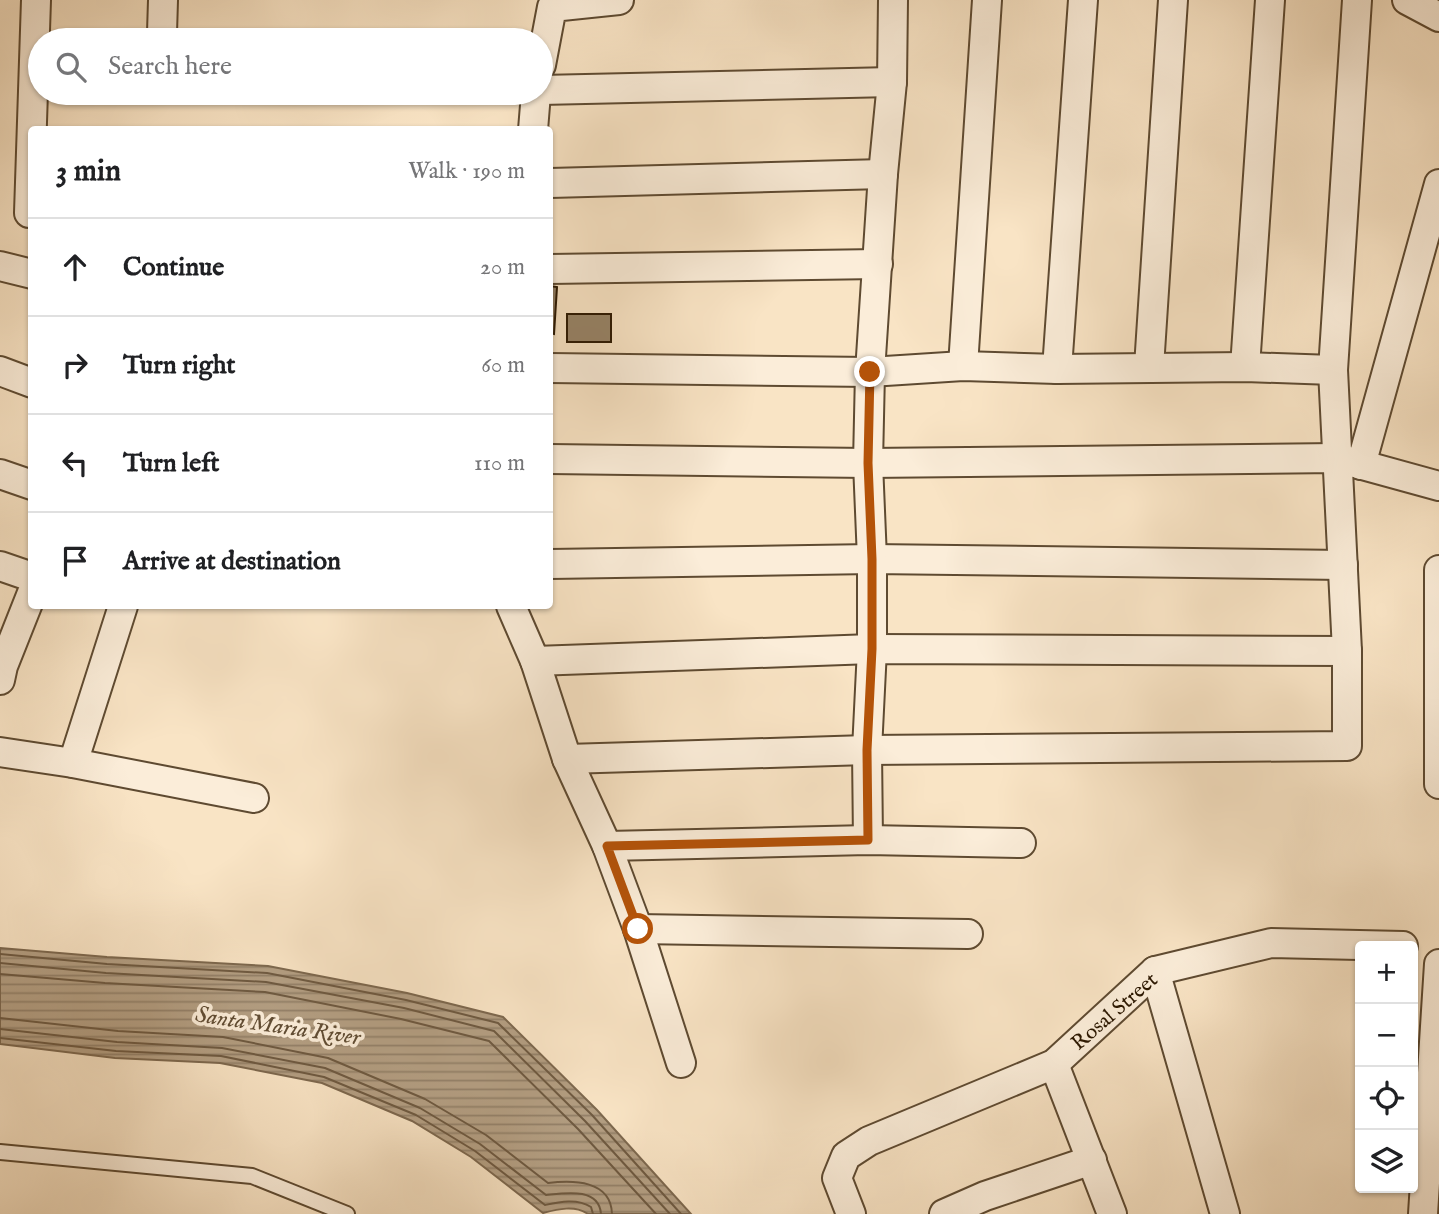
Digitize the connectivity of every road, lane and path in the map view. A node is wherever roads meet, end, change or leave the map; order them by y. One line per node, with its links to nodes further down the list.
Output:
1 (36, 0): 12 (street)
2 (163, 0): 13 (street)
3 (619, 0): 14 (street)
4 (893, 0): 15 (street)
5 (987, 0): 28 (street)
6 (1083, 0): 32 (street)
7 (1172, 0): 29 (street)
8 (1270, 0): 30 (street)
9 (1357, 0): 33 (street)
10 (1407, 0): 11 (street)
11 (1439, 17)
12 (35, 28)
13 (162, 28)
14 (548, 28)
15 (892, 82): 16 (street); 21 (street)
16 (553, 90)
17 (33, 105): 19 (street)
18 (535, 105): 20 (street)
19 (32, 126)
20 (533, 126)
21 (883, 174): 22 (street); 24 (street)
22 (553, 183)
23 (1439, 184): 38 (street)
24 (878, 264): 26 (street); 35 (street)
25 (0, 266): 27 (street)
26 (553, 269)
27 (28, 273)
28 (963, 366): 32 (street); 35 (street)
29 (1149, 367): 30 (street); 32 (street)
30 (1245, 367): 33 (street)
31 (553, 368): 35 (street)
32 (1057, 369)
33 (1333, 370): 38 (street)
34 (0, 371): 36 (street)
35 (870, 372): 39 (street)
36 (28, 382)
37 (553, 459): 39 (street)
38 (1349, 462): 39 (street); 42 (street); 45 (street)
39 (868, 463): 43 (street)
40 (0, 474): 41 (street)
41 (28, 484)
42 (1439, 486)
43 (872, 559): 44 (street); 45 (street); 52 (street)
44 (553, 564)
45 (1343, 565): 53 (street)
46 (0, 566): 48 (street)
47 (1439, 570): 60 (street)
48 (28, 576)
49 (28, 603): 55 (street)
50 (121, 609): 59 (street)
51 (512, 609): 54 (street)
52 (872, 649): 53 (street); 54 (street); 56 (street)
53 (1347, 651): 56 (street)
54 (535, 661): 58 (street)
55 (1, 670)
56 (867, 750): 58 (street); 62 (street)
57 (0, 752): 59 (street)
58 (567, 759): 64 (street)
59 (73, 762): 61 (street)
60 (1438, 784)
61 (254, 798)
62 (868, 840): 63 (street); 64 (street)
63 (1021, 843)
64 (607, 846): 65 (street)
65 (638, 929): 66 (street); 72 (street)
66 (968, 934)
67 (1355, 945): 71 (street, Rosal Street)
68 (1418, 946): 69 (street)
69 (1439, 947)
70 (1439, 964): 82 (street)
71 (1155, 971): 73 (street, Rosal Street); 81 (street)
72 (681, 1063)
73 (1054, 1064): 75 (street); 78 (street, Rosal Street)
74 (0, 1152): 77 (lane)
75 (1092, 1160): 76 (street); 80 (street)
76 (987, 1205): 79 (street)
77 (347, 1214)
78 (851, 1214)
79 (944, 1214)
80 (1112, 1214)
81 (1224, 1214)
82 (1423, 1214)

